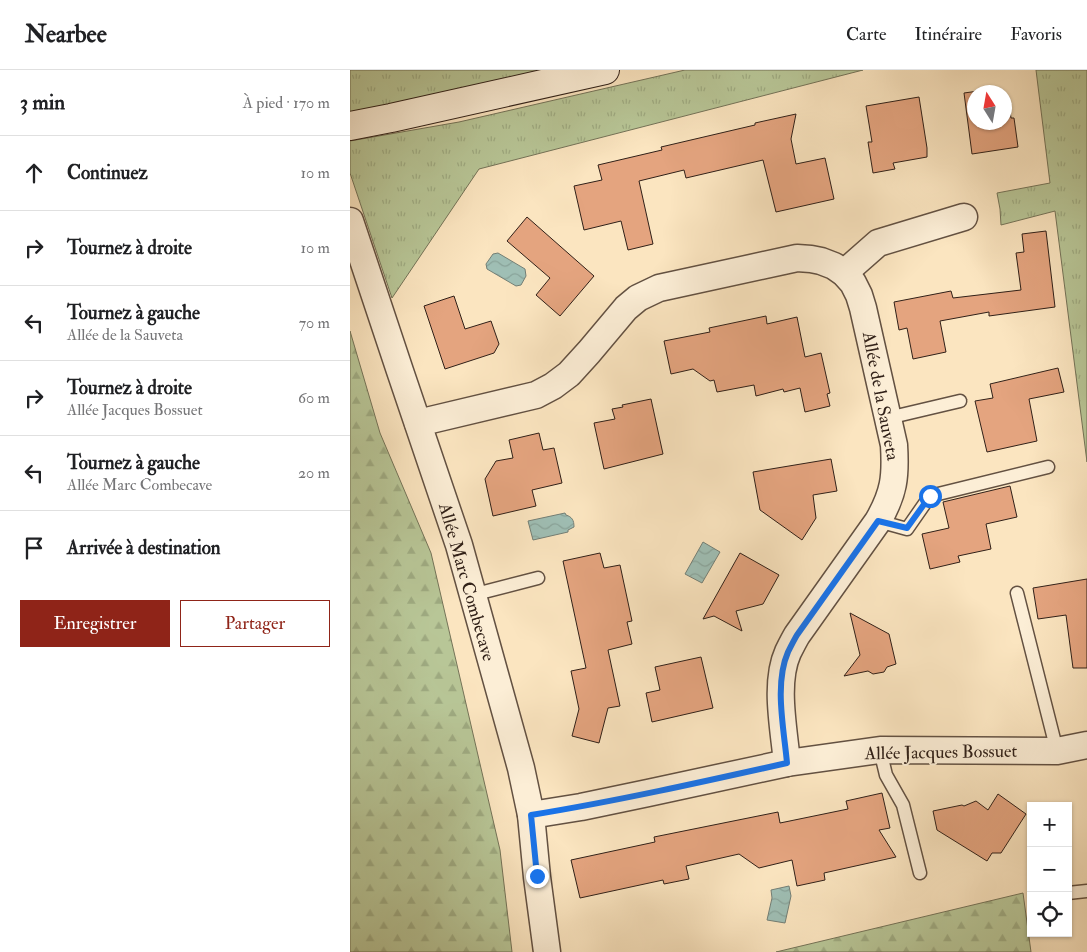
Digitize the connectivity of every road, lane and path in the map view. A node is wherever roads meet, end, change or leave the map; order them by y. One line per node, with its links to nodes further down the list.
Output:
1 (605, 70): 2 (main road)
2 (350, 126)
3 (964, 217): 5 (street)
4 (350, 221): 8 (street, Allée Marc Combecave)
5 (844, 273): 7 (street, Allée de la Sauveta); 8 (street, Allée de la Sauveta)
6 (960, 401): 7 (lane)
7 (888, 418): 10 (street, Allée de la Sauveta)
8 (418, 423): 13 (street, Allée Marc Combecave)
9 (1048, 467): 10 (lane)
10 (878, 521): 17 (street, Allée de la Sauveta)
11 (538, 578): 13 (lane)
12 (1017, 594): 16 (lane)
13 (472, 595): 18 (street, Allée Marc Combecave)
14 (1087, 745): 16 (street, Allée Jacques Bossuet)
15 (880, 750): 16 (street, Allée Jacques Bossuet); 17 (street, Allée Jacques Bossuet); 19 (lane)
16 (1057, 751)
17 (787, 763): 18 (street, Allée Jacques Bossuet)
18 (531, 815): 22 (street, Allée Marc Combecave)
19 (920, 873)
20 (1087, 891): 21 (lane)
21 (1072, 893)
22 (547, 952)

